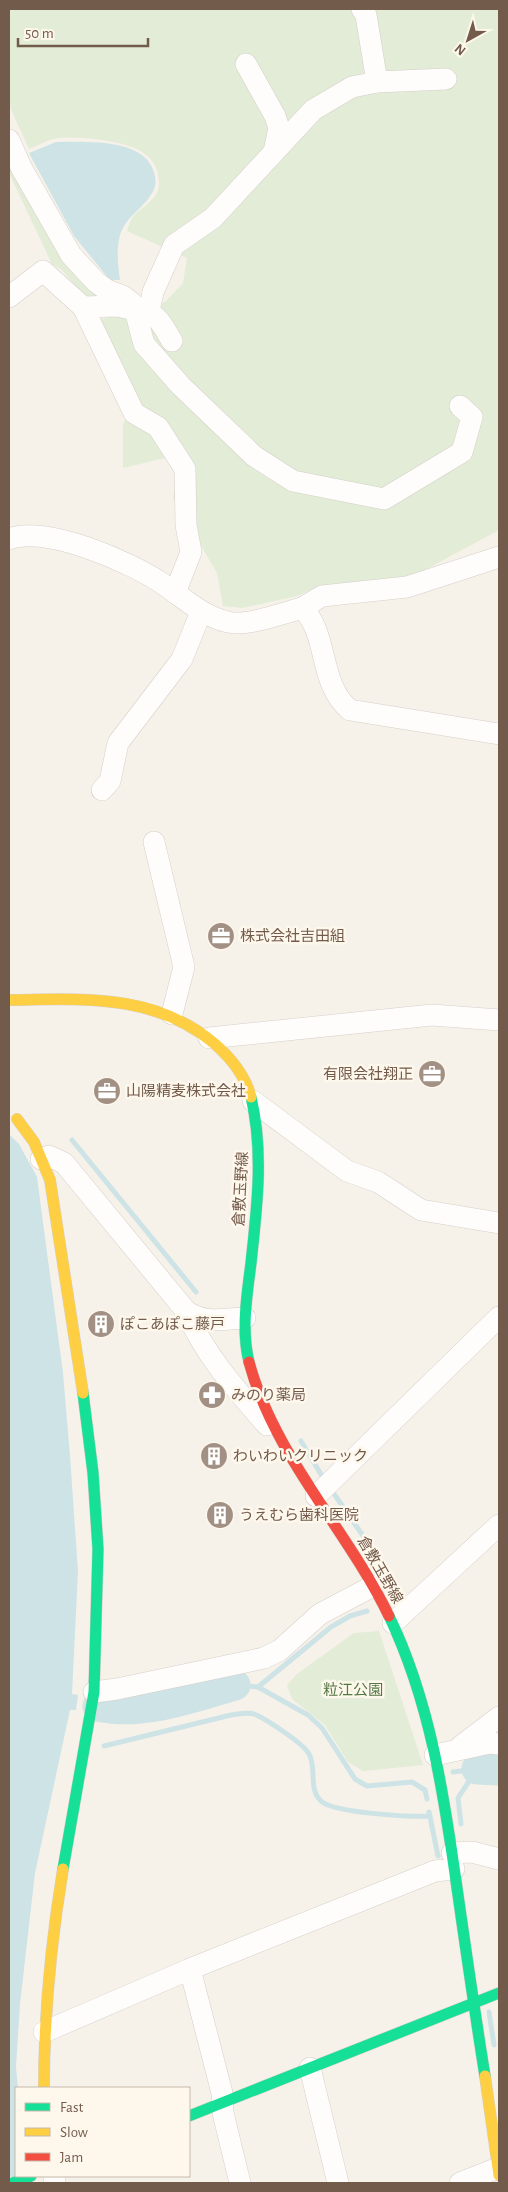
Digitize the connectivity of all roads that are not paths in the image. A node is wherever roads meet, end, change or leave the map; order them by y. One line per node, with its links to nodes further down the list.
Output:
1 (362, 9): 4 (street)
2 (246, 64): 6 (street)
3 (446, 79): 4 (street)
4 (377, 82): 6 (street)
5 (9, 140): 9 (street)
6 (274, 152): 9 (street)
7 (9, 297): 8 (street)
8 (83, 307): 9 (street); 14 (street)
9 (142, 310): 10 (street); 11 (street)
10 (172, 341)
11 (460, 406)
12 (9, 539): 14 (street)
13 (499, 558): 15 (street)
14 (175, 592): 16 (street)
15 (302, 608): 16 (street); 17 (street)
16 (201, 612): 18 (street)
17 (499, 734)
18 (102, 790)
19 (154, 842): 21 (street)
20 (9, 1000): 21 (main road, 倉敷玉野線)
21 (172, 1014): 23 (main road, 倉敷玉野線)
22 (499, 1020): 23 (street)
23 (210, 1038): 24 (main road, 倉敷玉野線)
24 (253, 1101): 27 (street); 30 (main road, 倉敷玉野線)
25 (17, 1119): 26 (main road)
26 (41, 1159): 28 (street); 36 (main road)
27 (499, 1223)
28 (186, 1311): 30 (street); 31 (street)
29 (499, 1317): 32 (street)
30 (245, 1318): 31 (main road, 倉敷玉野線)
31 (285, 1446): 32 (main road, 倉敷玉野線)
32 (324, 1488): 34 (main road, 倉敷玉野線)
33 (499, 1525): 35 (street)
34 (373, 1586): 35 (main road, 倉敷玉野線); 36 (street)
35 (400, 1616): 40 (main road, 倉敷玉野線)
36 (94, 1692): 46 (main road)
37 (499, 1717): 39 (street)
38 (499, 1744): 39 (street)
39 (456, 1750): 40 (street)
40 (435, 1754): 41 (main road, 倉敷玉野線)
41 (460, 1856): 42 (street); 43 (street); 45 (main road, 倉敷玉野線)
42 (499, 1859)
43 (190, 1969): 46 (street); 49 (street)
44 (499, 1993): 45 (main road)
45 (473, 2003): 47 (main road); 51 (main road, 倉敷玉野線)
46 (44, 2032): 48 (main road)
47 (310, 2068): 49 (main road); 55 (street)
48 (44, 2087)
49 (222, 2103): 50 (main road); 54 (street)
50 (190, 2116)
51 (499, 2172): 56 (street)
52 (28, 2177): 53 (main road)
53 (13, 2183)
54 (240, 2183)
55 (338, 2183)
56 (460, 2183)

